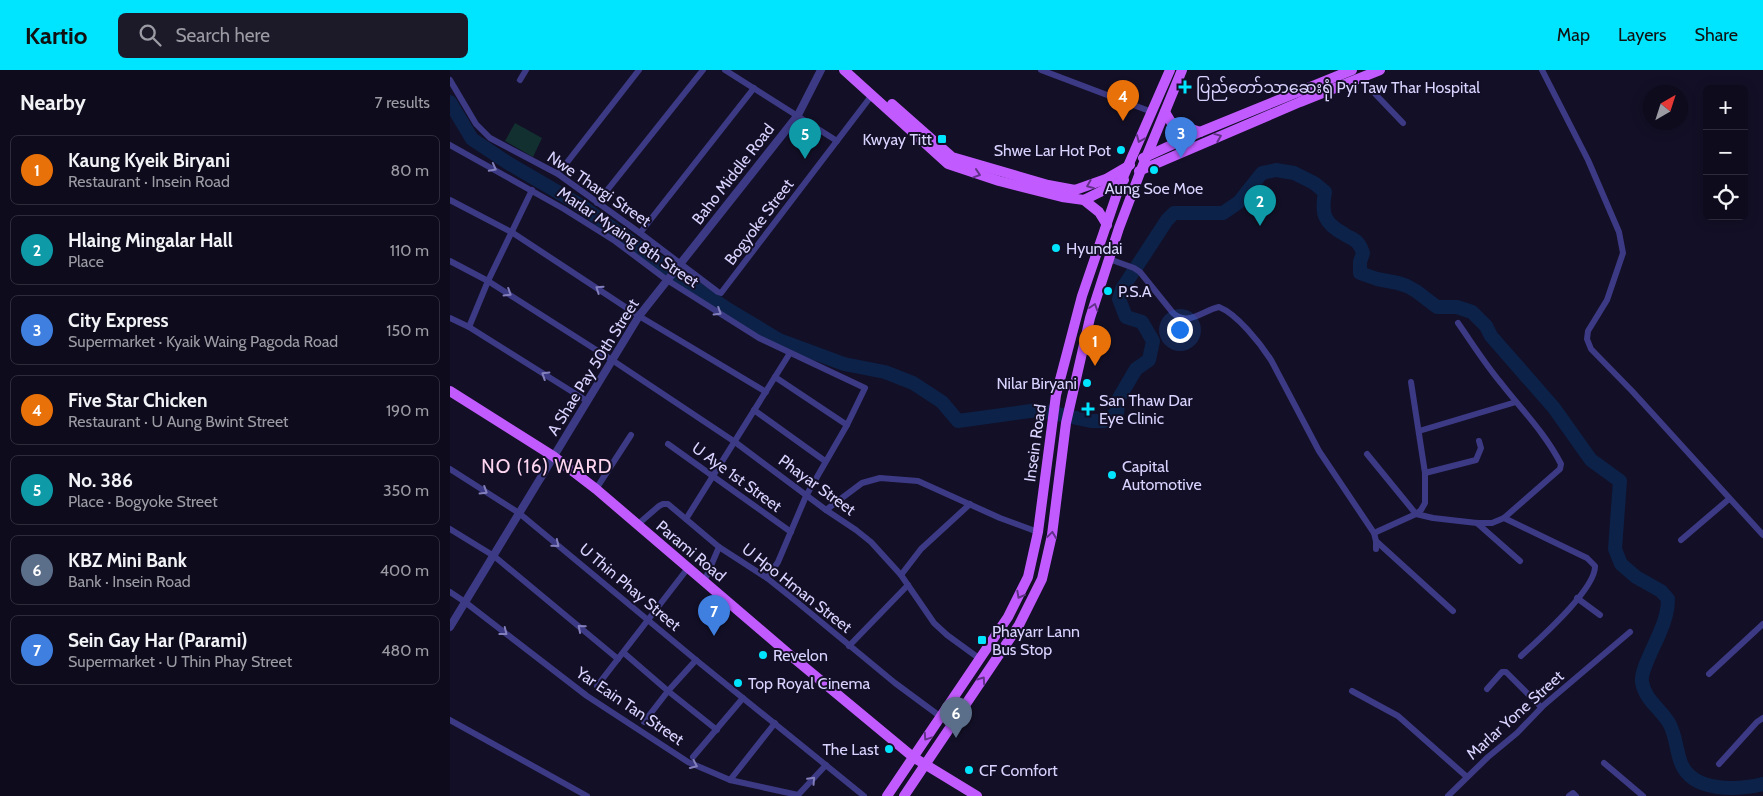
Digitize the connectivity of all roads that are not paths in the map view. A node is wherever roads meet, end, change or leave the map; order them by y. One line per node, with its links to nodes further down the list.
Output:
1 (526, 70): 16 (street)
2 (639, 70): 29 (street)
3 (703, 70): 34 (street)
4 (725, 70): 17 (street)
5 (821, 70): 21 (street, Baho Middle Road)
6 (844, 70): 18 (main road)
7 (855, 70): 27 (main road, one-way to 7)
8 (1041, 70): 19 (street)
9 (1170, 70): 19 (main road, Insein Road)
10 (1352, 70): 23 (main road)
11 (1380, 70): 14 (main road)
12 (1542, 70): 71 (street)
13 (1181, 74): 20 (main road, Insein Road)
14 (1360, 78): 22 (street); 28 (main road, one-way to 14)
15 (450, 80): 29 (street, Nwe Thargi Street)
16 (520, 80)
17 (754, 88): 21 (street); 37 (street)
18 (872, 96): 24 (street, Bogyoke Street); 33 (main road, one-way to 33)
19 (1152, 112): 27 (main road, Insein Road, one-way to 27)
20 (1165, 112): 23 (main road); 26 (main road, Insein Road)
21 (798, 115): 24 (street); 40 (street, Baho Middle Road)
22 (1403, 123)
23 (1200, 132): 26 (main road)
24 (837, 141): 43 (street, Bogyoke Street)
25 (450, 145): 31 (street, Marlar Myaing 8th Street, one-way to 31)
26 (1146, 157): 27 (main road); 28 (main road, Insein Road)
27 (1129, 165): 30 (main road, Insein Road)
28 (1140, 170): 30 (main road); 38 (main road, Insein Road)
29 (558, 174): 34 (street, Nwe Thargi Street)
30 (1121, 182): 33 (main road); 35 (main road, Insein Road)
31 (532, 190): 36 (street); 41 (street, Marlar Myaing 8th Street)
32 (450, 200): 36 (street)
33 (1084, 200): 35 (main road)
34 (597, 202): 37 (street, Nwe Thargi Street)
35 (1107, 225): 73 (main road, Insein Road)
36 (513, 233): 42 (street); 44 (street, one-way to 36)
37 (640, 233): 40 (street, Nwe Thargi Street)
38 (1109, 259): 75 (main road, Insein Road, one-way to 38); 85 (street)
39 (450, 261): 42 (street, Phayar Street)
40 (679, 265): 41 (street, Baho Middle Road); 43 (street, Nwe Thargi Street)
41 (668, 279): 44 (street, A Shae Pay 50th Street); 48 (street, Marlar Myaing 8th Street, one-way to 48)
42 (488, 281): 47 (street); 49 (street, Phayar Street, one-way to 49)
43 (721, 293)
44 (639, 316): 49 (street, A Shae Pay 50th Street); 53 (street)
45 (450, 318): 47 (street)
46 (1458, 323): 55 (street)
47 (469, 328): 54 (street, one-way to 47)
48 (790, 353): 50 (street); 57 (street, Marlar Myaing 8th Street)
49 (612, 360): 54 (street, A Shae Pay 50th Street); 61 (street, Phayar Street)
50 (775, 376): 53 (street); 57 (street)
51 (1411, 382): 58 (street)
52 (450, 392): 64 (main road, Parami Road)
53 (766, 392): 56 (street)
54 (586, 402): 64 (street, A Shae Pay 50th Street)
55 (1516, 402): 58 (street); 78 (street)
56 (754, 410): 61 (street); 65 (street)
57 (847, 425): 65 (street)
58 (1418, 431): 67 (street)
59 (631, 436): 69 (street)
60 (1478, 441): 67 (street)
61 (735, 442): 68 (street); 70 (street, Phayar Street)
62 (668, 444): 68 (street, U Aye 1st Street)
63 (1366, 454): 77 (street)
64 (554, 456): 69 (main road, Parami Road); 76 (street, A Shae Pay 50th Street)
65 (825, 461): 70 (street)
66 (450, 470): 76 (street, U Thin Phay Street, one-way to 76)
67 (1425, 473): 77 (street)
68 (713, 476): 79 (street); 83 (street, U Aye 1st Street)
69 (596, 490): 81 (main road, Parami Road)
70 (806, 496): 74 (street, Phayar Street); 83 (street)
71 (1729, 499): 86 (street); 88 (street)
72 (970, 504): 74 (street); 84 (street); 94 (street)
73 (1041, 508): 75 (main road); 84 (main road, Insein Road)
74 (826, 510): 94 (street, Phayar Street)
75 (1055, 510): 129 (main road, Insein Road, one-way to 75)
76 (519, 513): 91 (street, A Shae Pay 50th Street); 103 (street, U Thin Phay Street, one-way to 103)
77 (1416, 514): 80 (street); 85 (street)
78 (1504, 518): 80 (street); 99 (street)
79 (686, 519): 81 (street, U Hpo Hman Street); 89 (street, U Hpo Hman Street)
80 (1476, 523): 92 (street)
81 (637, 526): 93 (main road, Parami Road)
82 (450, 529): 91 (street)
83 (790, 532): 95 (street)
84 (1038, 532): 111 (main road, Insein Road, one-way to 111)
85 (1374, 533): 87 (street)
86 (1763, 535)
87 (1376, 540): 90 (street); 101 (street)
88 (1682, 540)
89 (719, 547): 95 (street, U Hpo Hman Street); 96 (street)
90 (1376, 549)
91 (494, 556): 100 (street, A Shae Pay 50th Street); 110 (street, one-way to 91)
92 (1520, 561)
93 (688, 568): 96 (main road, Parami Road); 103 (street)
94 (901, 574): 97 (street, Phayar Street)
95 (766, 578): 107 (street, U Hpo Hman Street)
96 (704, 582): 127 (main road, Parami Road)
97 (908, 585): 107 (street); 111 (street, Phayar Street)
98 (450, 592): 100 (street, Yar Eain Tan Street)
99 (1577, 598): 102 (street); 109 (street)
100 (465, 602): 105 (street, A Shae Pay 50th Street); 133 (street, Yar Eain Tan Street, one-way to 133)
101 (1452, 611)
102 (1600, 615)
103 (649, 620): 108 (street); 112 (street, U Thin Phay Street)
104 (1763, 624): 113 (street)
105 (450, 626)
106 (1630, 632): 119 (street, Marlar Yone Street)
107 (849, 646): 120 (street, U Hpo Hman Street)
108 (624, 653): 110 (street); 116 (street)
109 (1521, 656)
110 (618, 659): 114 (street)
111 (980, 659): 120 (main road, Insein Road)
112 (696, 660): 116 (street); 118 (street, U Thin Phay Street)
113 (1709, 674)
114 (597, 686)
115 (1487, 688): 119 (street)
116 (668, 691): 123 (street); 125 (street)
117 (1352, 691): 132 (street)
118 (743, 698): 124 (street, U Thin Phay Street); 125 (street)
119 (1541, 708): 132 (street, Marlar Yone Street)
120 (941, 717): 127 (main road, Insein Road, one-way to 127)
121 (1763, 718): 130 (street)
122 (450, 720): 135 (street)
123 (644, 722)
124 (774, 723): 131 (street, U Thin Phay Street); 133 (street)
125 (717, 730): 126 (street)
126 (693, 756)
127 (913, 757): 129 (main road, Parami Road); 137 (main road, Insein Road)
128 (1604, 763): 141 (street)
129 (926, 764): 138 (main road, Insein Road); 139 (main road, Parami Road)
130 (1719, 764)
131 (826, 766): 134 (street, one-way to 131); 136 (street, U Thin Phay Street)
132 (1468, 776): 140 (street, Marlar Yone Street)
133 (730, 780): 134 (street, Yar Eain Tan Street)
134 (798, 795)
135 (586, 796)
136 (864, 796)
137 (887, 796)
138 (904, 796)
139 (977, 796)
140 (1448, 796)
141 (1643, 796)

